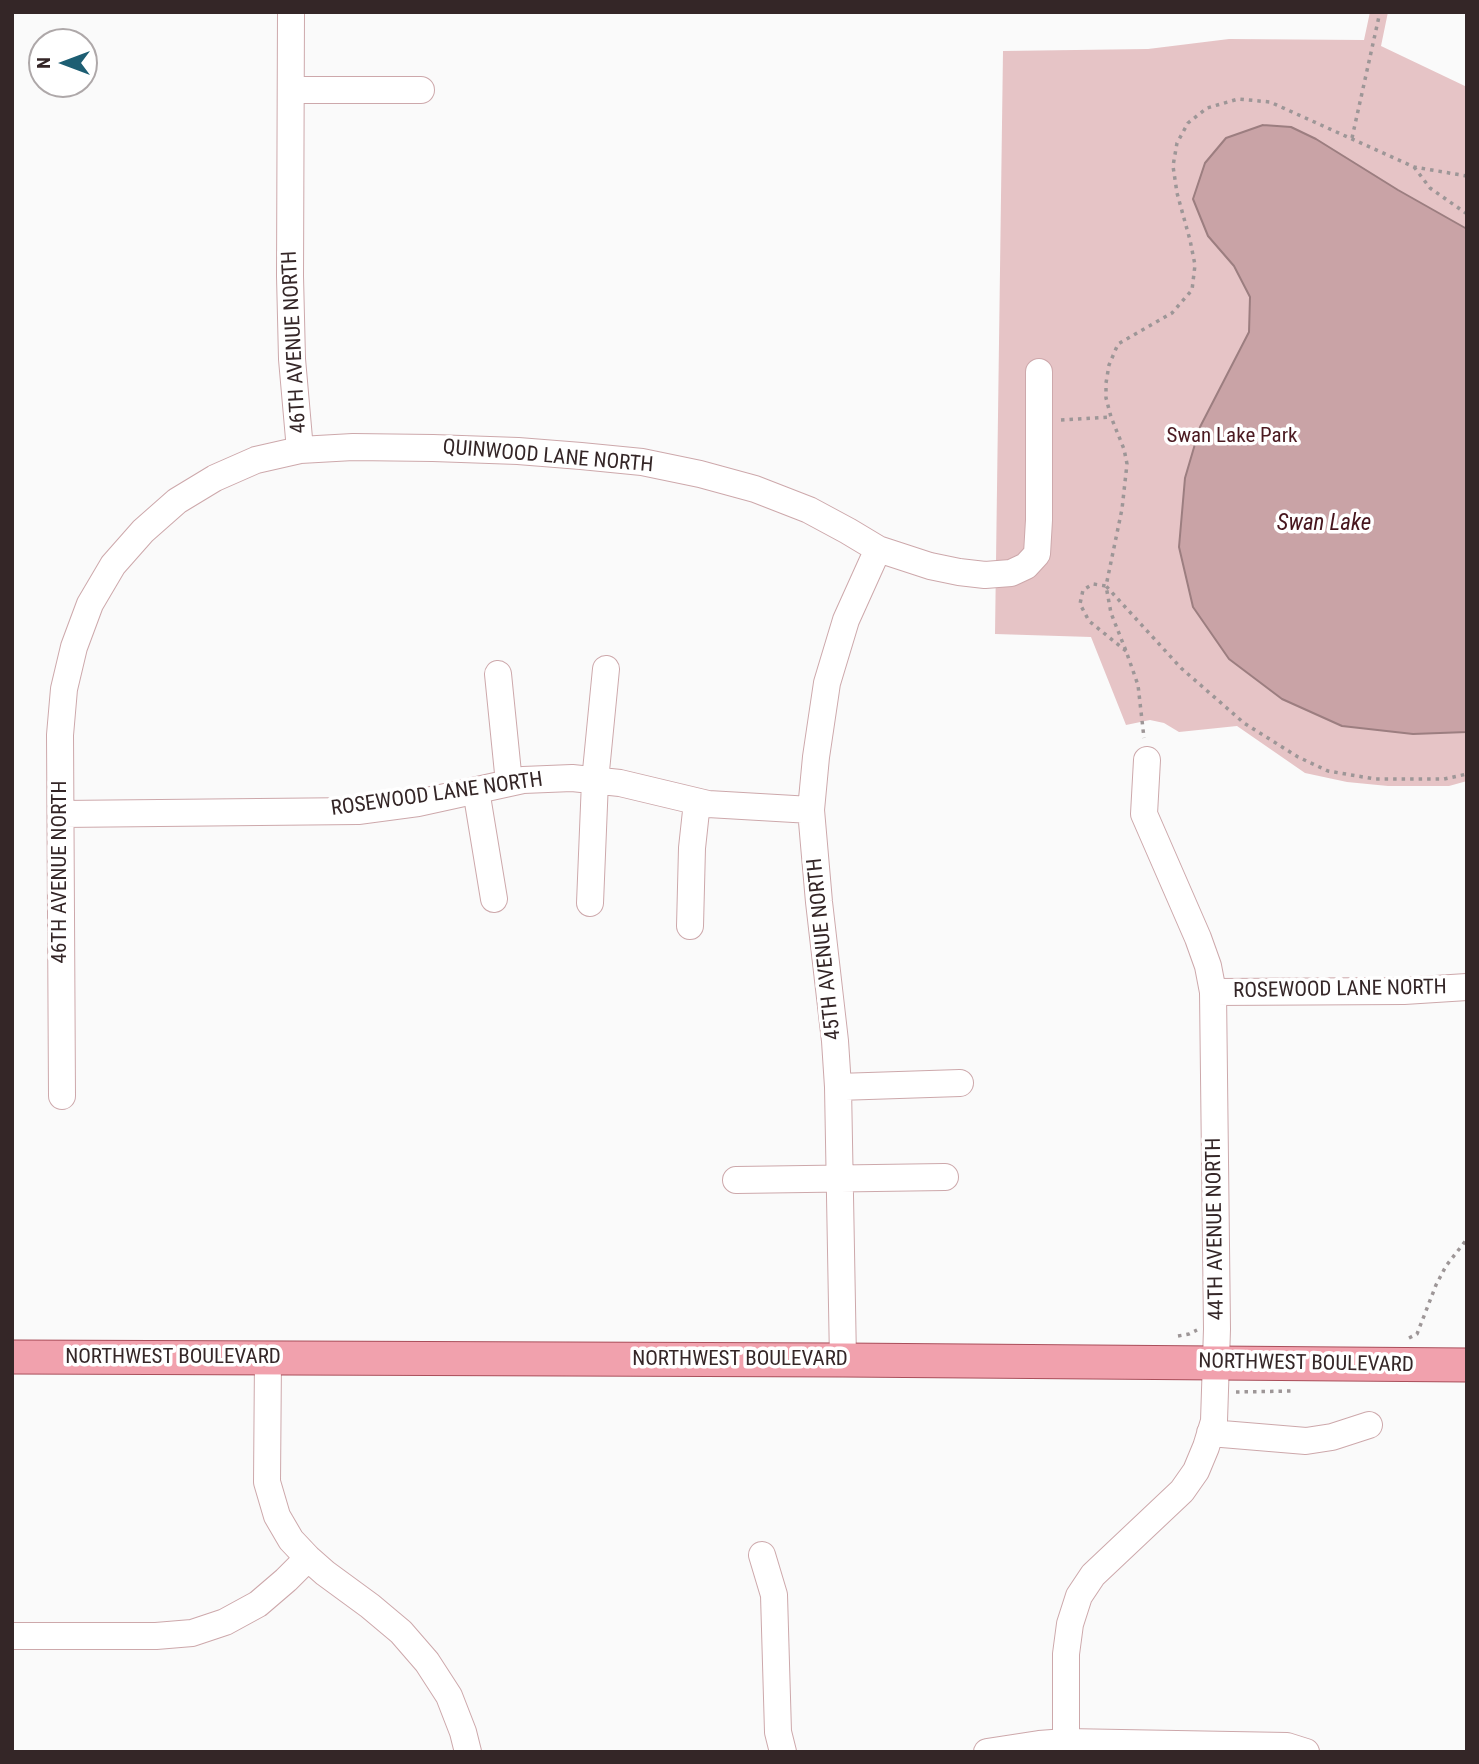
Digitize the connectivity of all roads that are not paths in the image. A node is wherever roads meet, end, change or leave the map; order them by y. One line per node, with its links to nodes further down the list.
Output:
1 (291, 12): 2 (street, 46TH AVENUE NORTH)
2 (291, 90): 3 (street); 5 (street, 46TH AVENUE NORTH)
3 (421, 90)
4 (1039, 372): 6 (street, QUINWOOD LANE NORTH)
5 (300, 450): 6 (street, QUINWOOD LANE NORTH); 15 (street, 46TH AVENUE NORTH)
6 (878, 549): 14 (street, 45TH AVENUE NORTH)
7 (606, 669): 10 (street)
8 (498, 674): 11 (street)
9 (1147, 760): 20 (street, 44TH AVENUE NORTH)
10 (595, 781): 11 (street, ROSEWOOD LANE NORTH); 13 (street, ROSEWOOD LANE NORTH); 17 (street)
11 (509, 783): 12 (street, ROSEWOOD LANE NORTH)
12 (476, 790): 15 (street, ROSEWOOD LANE NORTH); 16 (street)
13 (697, 802): 14 (street, ROSEWOOD LANE NORTH); 18 (street)
14 (811, 810): 22 (street, 45TH AVENUE NORTH)
15 (61, 814): 23 (street, 46TH AVENUE NORTH)
16 (494, 899)
17 (590, 903)
18 (690, 926)
19 (1467, 987): 20 (street, ROSEWOOD LANE NORTH)
20 (1213, 992): 30 (street, 44TH AVENUE NORTH)
21 (960, 1083): 22 (street)
22 (838, 1087): 25 (street, 45TH AVENUE NORTH)
23 (62, 1097)
24 (945, 1177): 25 (street)
25 (841, 1178): 26 (street); 29 (street, 45TH AVENUE NORTH)
26 (736, 1180)
27 (12, 1357): 28 (main road, NORTHWEST BOULEVARD)
28 (268, 1358): 29 (main road, NORTHWEST BOULEVARD); 35 (street)
29 (843, 1360): 30 (main road, NORTHWEST BOULEVARD)
30 (1216, 1363): 31 (main road, NORTHWEST BOULEVARD); 33 (street, 44TH AVENUE NORTH)
31 (1467, 1365)
32 (1369, 1425): 33 (street)
33 (1210, 1433): 37 (street, 44TH AVENUE NORTH)
34 (762, 1555): 39 (street)
35 (308, 1558): 36 (street); 38 (street)
36 (12, 1636)
37 (1066, 1742): 40 (street); 41 (street)
38 (468, 1752)
39 (783, 1752)
40 (987, 1752)
41 (1306, 1752)

